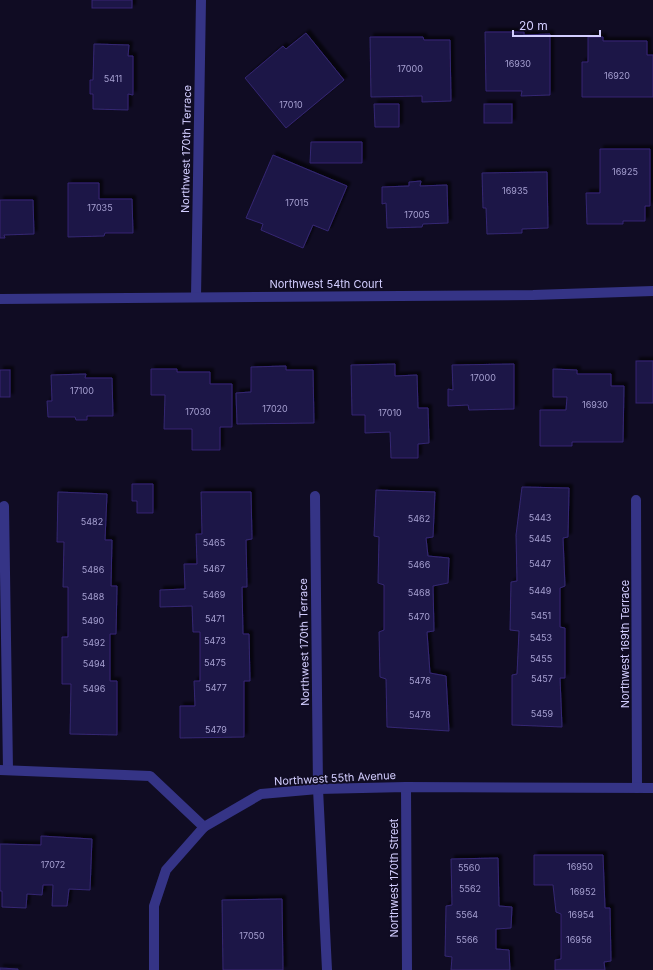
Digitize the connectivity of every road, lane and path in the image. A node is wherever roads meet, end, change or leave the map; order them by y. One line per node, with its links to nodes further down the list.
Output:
1 (201, 0): 3 (street, Northwest 170th Terrace)
2 (653, 291): 3 (street, Northwest 54th Court)
3 (196, 297): 4 (street, Northwest 54th Court)
4 (0, 299)
5 (315, 496): 12 (street, Northwest 170th Terrace)
6 (636, 500): 10 (street, Northwest 169th Terrace)
7 (4, 506): 8 (street)
8 (4, 770): 13 (street)
9 (406, 787): 10 (street, Northwest 55th Avenue); 12 (street, Northwest 55th Avenue); 16 (street, Northwest 170th Street)
10 (637, 788): 11 (street, Northwest 55th Avenue)
11 (653, 788)
12 (318, 789): 13 (street, Northwest 55th Avenue); 15 (street, Northwest 170th Terrace)
13 (204, 827): 14 (street)
14 (154, 970)
15 (327, 970)
16 (407, 970)

